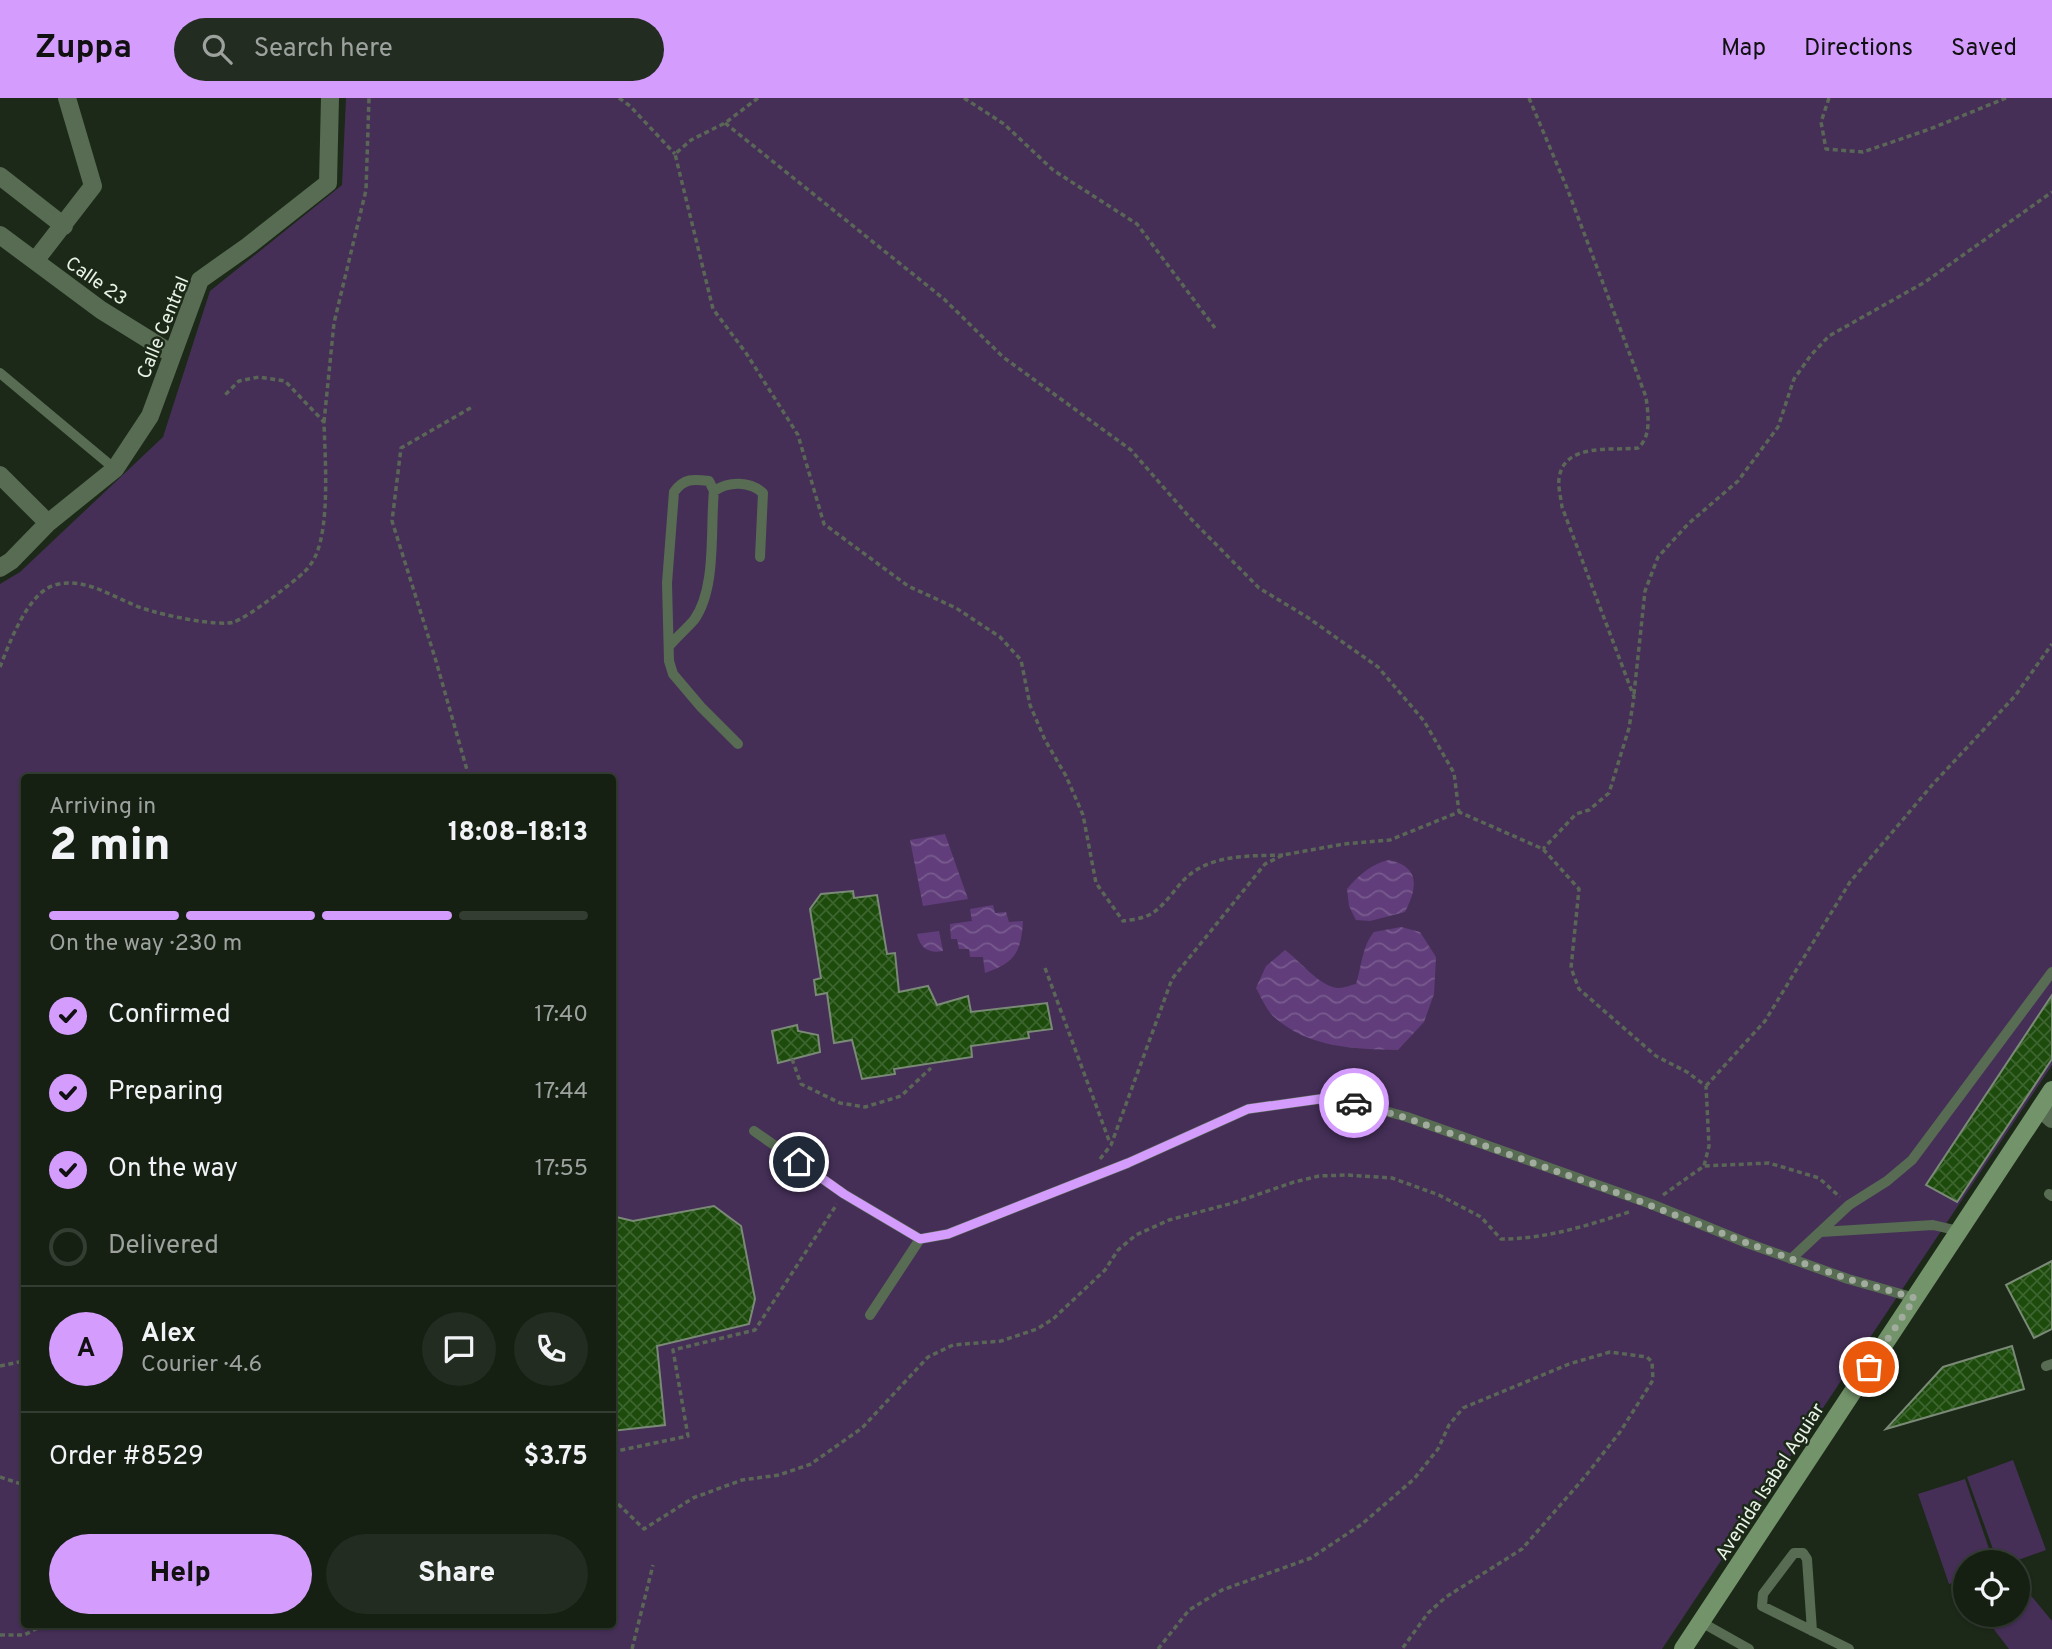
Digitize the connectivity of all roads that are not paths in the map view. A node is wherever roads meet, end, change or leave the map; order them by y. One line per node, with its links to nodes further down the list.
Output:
1 (67, 98): 4 (street)
2 (330, 98): 7 (street, Calle Central)
3 (0, 176): 4 (street)
4 (64, 226): 6 (street)
5 (0, 235): 6 (street, Calle 23)
6 (35, 261): 7 (street, Calle 23)
7 (172, 354): 9 (street, Calle Central)
8 (0, 373): 9 (lane)
9 (115, 469): 12 (street, Calle Central)
10 (0, 475): 12 (street)
11 (714, 491): 13 (lane); 15 (lane); 15 (lane)
12 (48, 523): 14 (street, Calle Central)
13 (760, 557)
14 (0, 568)
15 (671, 644): 16 (lane)
16 (738, 744)
17 (2052, 972): 22 (lane)
18 (2052, 1090): 19 (main road, Avenida Isabel Aguiar)
19 (2046, 1113): 21 (main road, Avenida Isabel Aguiar)
20 (754, 1131): 23 (lane)
21 (1959, 1230): 22 (lane); 25 (main road, Avenida Isabel Aguiar)
22 (1821, 1233): 24 (lane)
23 (920, 1239): 24 (lane); 26 (lane)
24 (1791, 1259): 25 (lane)
25 (1915, 1298): 27 (main road, Avenida Isabel Aguiar)
26 (870, 1315)
27 (1701, 1622): 29 (main road, Avenida Isabel Aguiar); 30 (lane)
28 (1812, 1631): 28 (lane); 31 (lane)
29 (1683, 1649)
30 (1749, 1649)
31 (1850, 1649)

